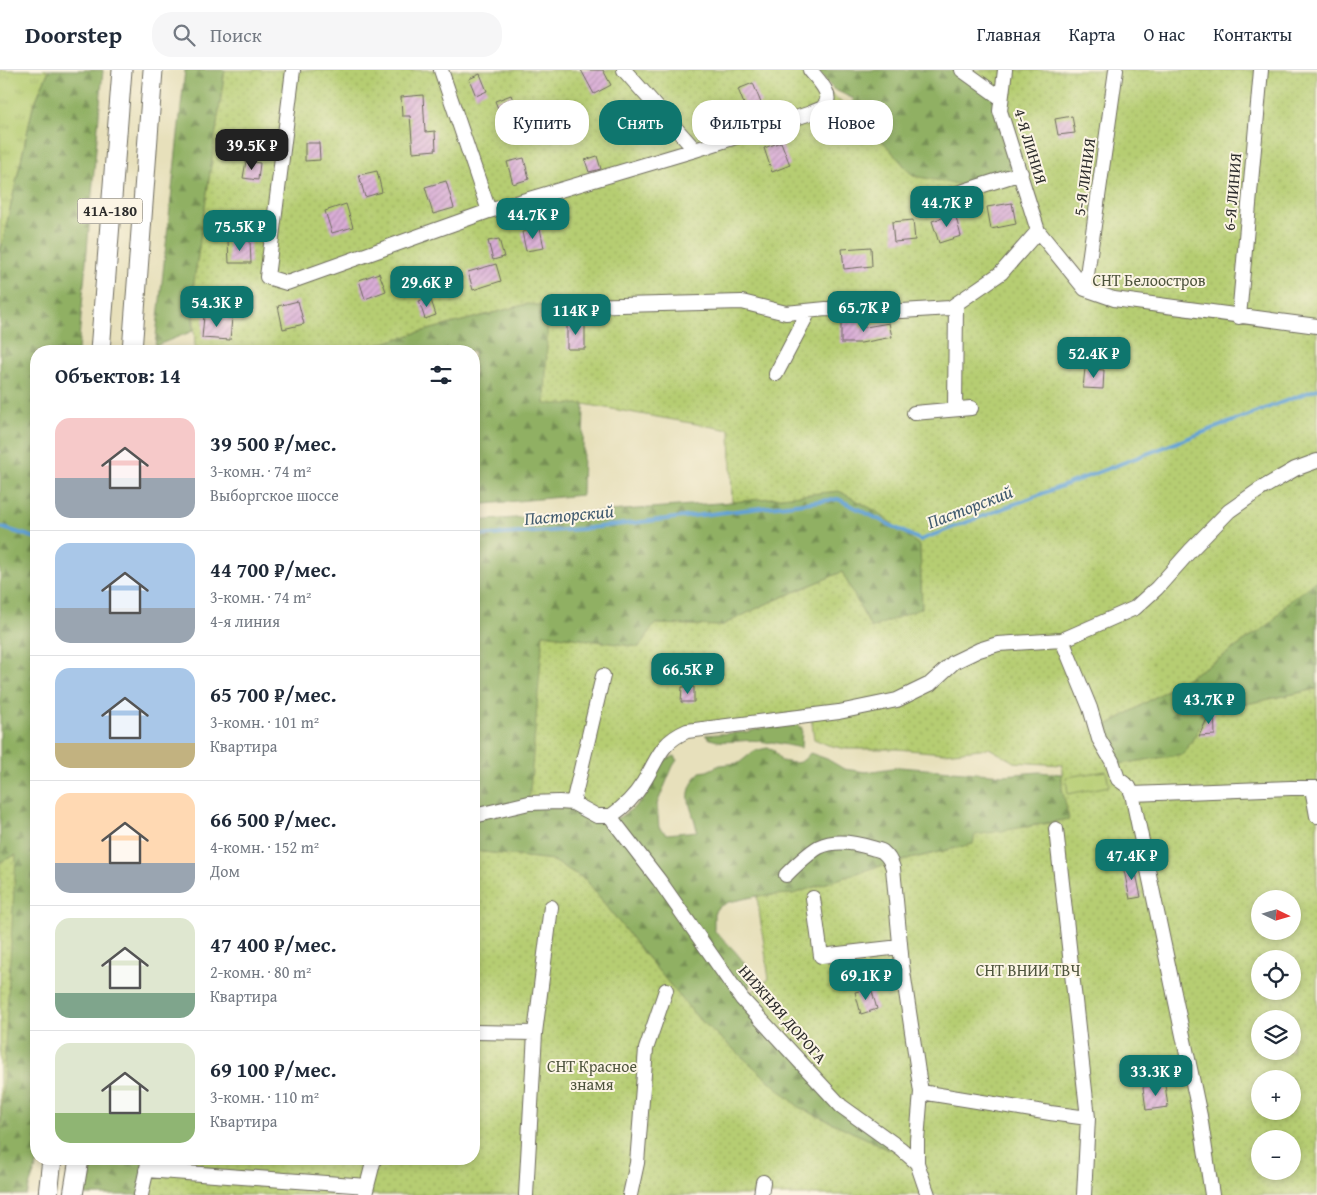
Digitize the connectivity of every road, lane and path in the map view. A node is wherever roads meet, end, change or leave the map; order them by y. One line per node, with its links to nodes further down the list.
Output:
1 (122, 70): 23 (main road, 41А-180)
2 (153, 70): 24 (main road, 41А-180)
3 (293, 70): 15 (street)
4 (441, 70): 15 (street)
5 (624, 70): 12 (street)
6 (810, 70): 12 (street)
7 (962, 70): 11 (street)
8 (1005, 70): 11 (street, 4-Я ЛИНИЯ)
9 (1116, 70): 17 (street, 5-Я ЛИНИЯ)
10 (1261, 70): 21 (street, 6-Я ЛИНИЯ)
11 (1001, 98): 13 (street, 4-Я ЛИНИЯ)
12 (695, 150): 15 (street)
13 (1020, 173): 14 (street); 16 (street, 4-Я ЛИНИЯ)
14 (920, 205)
15 (489, 211)
16 (1038, 230): 17 (street); 18 (street)
17 (1085, 289): 21 (street)
18 (956, 304): 20 (street); 27 (street)
19 (581, 306): 20 (street)
20 (809, 312): 25 (street)
21 (1239, 317): 22 (street)
22 (1317, 326)
23 (100, 345)
24 (132, 345)
25 (776, 374)
26 (971, 408): 27 (street)
27 (954, 409): 28 (street)
28 (914, 413)
29 (1317, 461): 30 (street)
30 (1062, 640): 33 (street); 36 (street)
31 (603, 676): 34 (street)
32 (1315, 788): 33 (street); 37 (street)
33 (1132, 794): 64 (street)
34 (572, 803): 35 (street); 36 (street)
35 (480, 815)
36 (611, 816): 49 (street, НИЖНЯЯ ДОРОГА)
37 (1317, 816)
38 (1056, 829): 47 (street)
39 (786, 875): 42 (street)
40 (813, 898): 42 (street)
41 (551, 907): 45 (street)
42 (900, 947): 46 (street)
43 (666, 990): 61 (street)
44 (480, 1032): 45 (street)
45 (534, 1033): 60 (street)
46 (921, 1092): 47 (street); 48 (street)
47 (1088, 1118): 63 (street)
48 (917, 1140): 49 (street); 50 (street)
49 (901, 1149): 50 (street, НИЖНЯЯ ДОРОГА)
50 (917, 1163): 62 (street)
51 (51, 1165): 57 (main road)
52 (78, 1165): 58 (main road)
53 (148, 1165): 59 (street)
54 (156, 1165): 56 (street)
55 (372, 1165): 56 (street)
56 (366, 1190)
57 (48, 1195)
58 (74, 1195)
59 (141, 1195)
60 (526, 1195)
61 (630, 1195)
62 (928, 1195)
63 (1084, 1195)
64 (1212, 1195)

